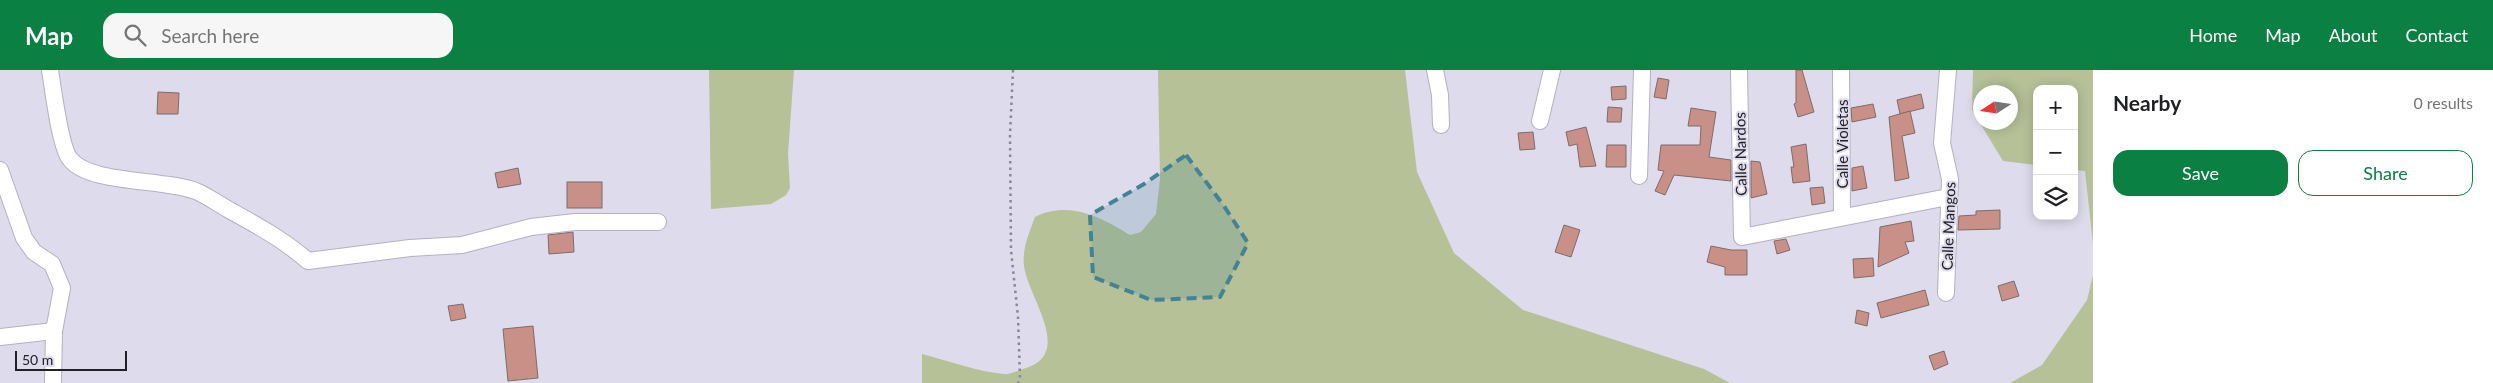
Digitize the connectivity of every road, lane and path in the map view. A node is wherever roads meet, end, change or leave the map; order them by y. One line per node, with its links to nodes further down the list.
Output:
1 (50, 70): 15 (street)
2 (1013, 70): 20 (path)
3 (1435, 70): 10 (street)
4 (1552, 70): 9 (street)
5 (1642, 70): 12 (street)
6 (1739, 70): 14 (street, Calle Nardos)
7 (1841, 70): 14 (street, Calle Violetas)
8 (1948, 70): 13 (street, Calle Mangos)
9 (1540, 120)
10 (1442, 125)
11 (0, 170): 17 (street)
12 (1639, 176)
13 (1948, 197): 14 (street); 16 (street, Calle Mangos)
14 (1842, 217)
15 (658, 222)
16 (1946, 293)
17 (54, 331): 18 (street); 19 (street)
18 (0, 337)
19 (53, 383)
20 (1018, 383)

